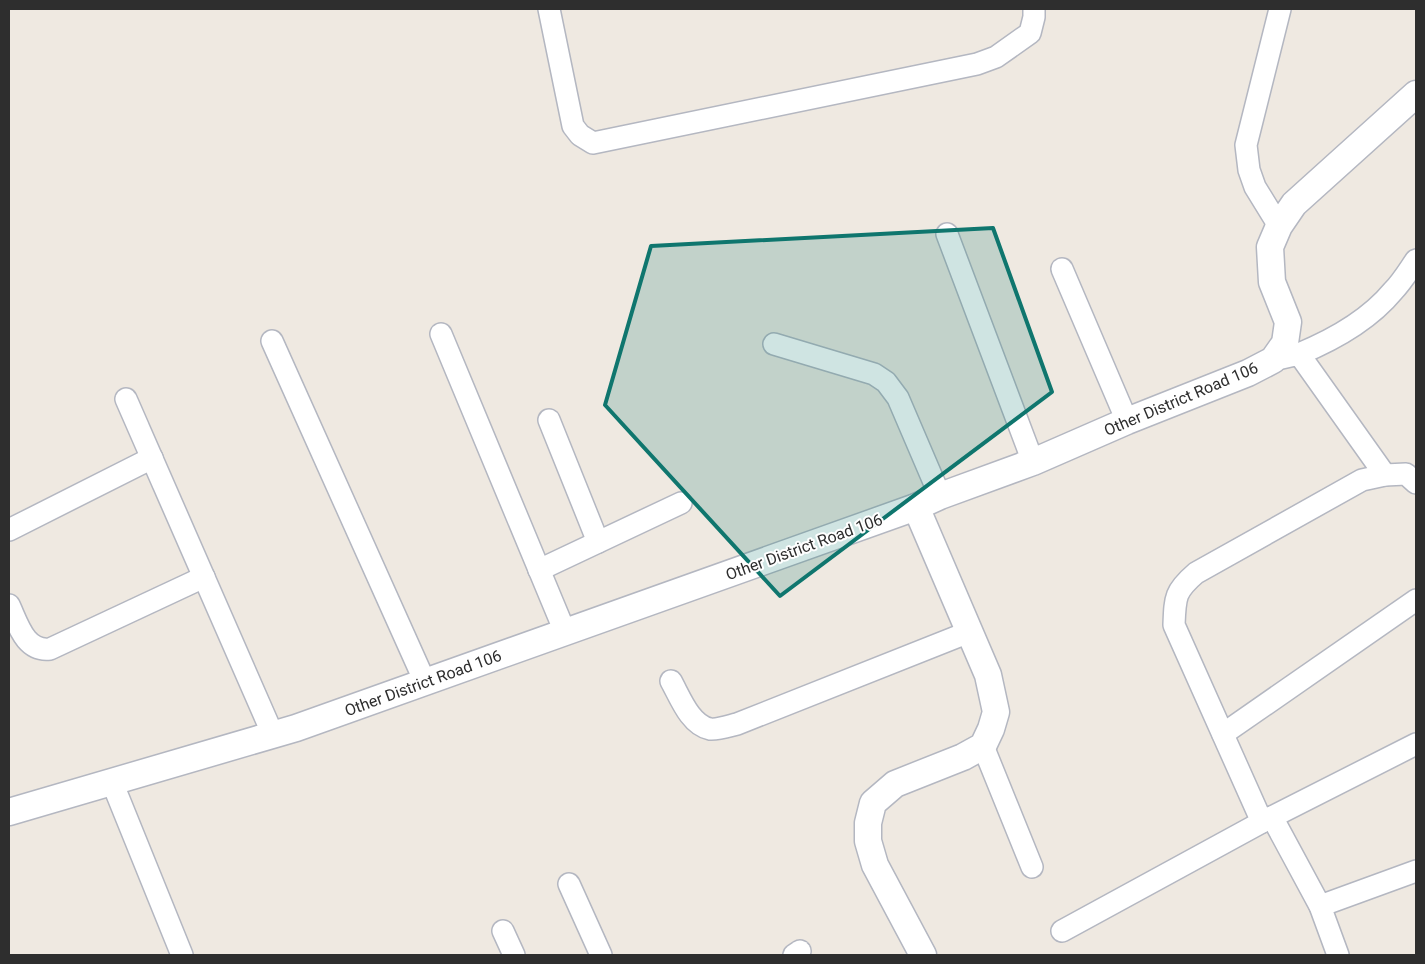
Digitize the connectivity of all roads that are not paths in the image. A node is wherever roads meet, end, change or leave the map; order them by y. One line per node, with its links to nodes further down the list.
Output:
1 (549, 9): 2 (street)
2 (1034, 9)
3 (1280, 9): 5 (street)
4 (1416, 94): 5 (street, Other District Road 106)
5 (1279, 226): 13 (street, Other District Road 106)
6 (947, 234): 18 (street)
7 (1416, 260): 12 (street)
8 (1062, 269): 16 (street)
9 (441, 334): 26 (street)
10 (272, 341): 33 (street)
11 (774, 344): 21 (street)
12 (1299, 354): 13 (street); 19 (street)
13 (1273, 360): 16 (street, Other District Road 106)
14 (126, 398): 17 (street)
15 (549, 420): 25 (street)
16 (1127, 421): 18 (street, Other District Road 106)
17 (152, 458): 24 (street); 27 (street)
18 (1033, 462): 21 (street, Other District Road 106)
19 (1385, 475): 20 (street); 34 (street)
20 (1416, 483)
21 (940, 496): 23 (street, Other District Road 106)
22 (681, 502): 25 (street)
23 (916, 507): 30 (street, Other District Road 106); 31 (street)
24 (9, 530)
25 (598, 542): 26 (street)
26 (539, 570): 30 (street)
27 (204, 577): 29 (street); 35 (street)
28 (1416, 600): 34 (street)
29 (9, 605)
30 (565, 632): 33 (street, Other District Road 106)
31 (969, 632): 32 (street); 37 (street)
32 (672, 681)
33 (425, 682): 35 (street, Other District Road 106)
34 (1223, 734): 40 (street)
35 (273, 735): 38 (street, Other District Road 106)
36 (1416, 744): 40 (street)
37 (983, 746): 41 (street); 50 (street)
38 (112, 782): 39 (street, Other District Road 106); 47 (street)
39 (9, 812)
40 (1267, 819): 44 (street); 46 (street)
41 (1032, 867)
42 (1416, 870): 44 (street)
43 (569, 884): 49 (street)
44 (1320, 906): 51 (street)
45 (503, 931): 48 (street)
46 (1062, 931)
47 (182, 955)
48 (514, 955)
49 (601, 955)
50 (923, 955)
51 (1338, 955)

